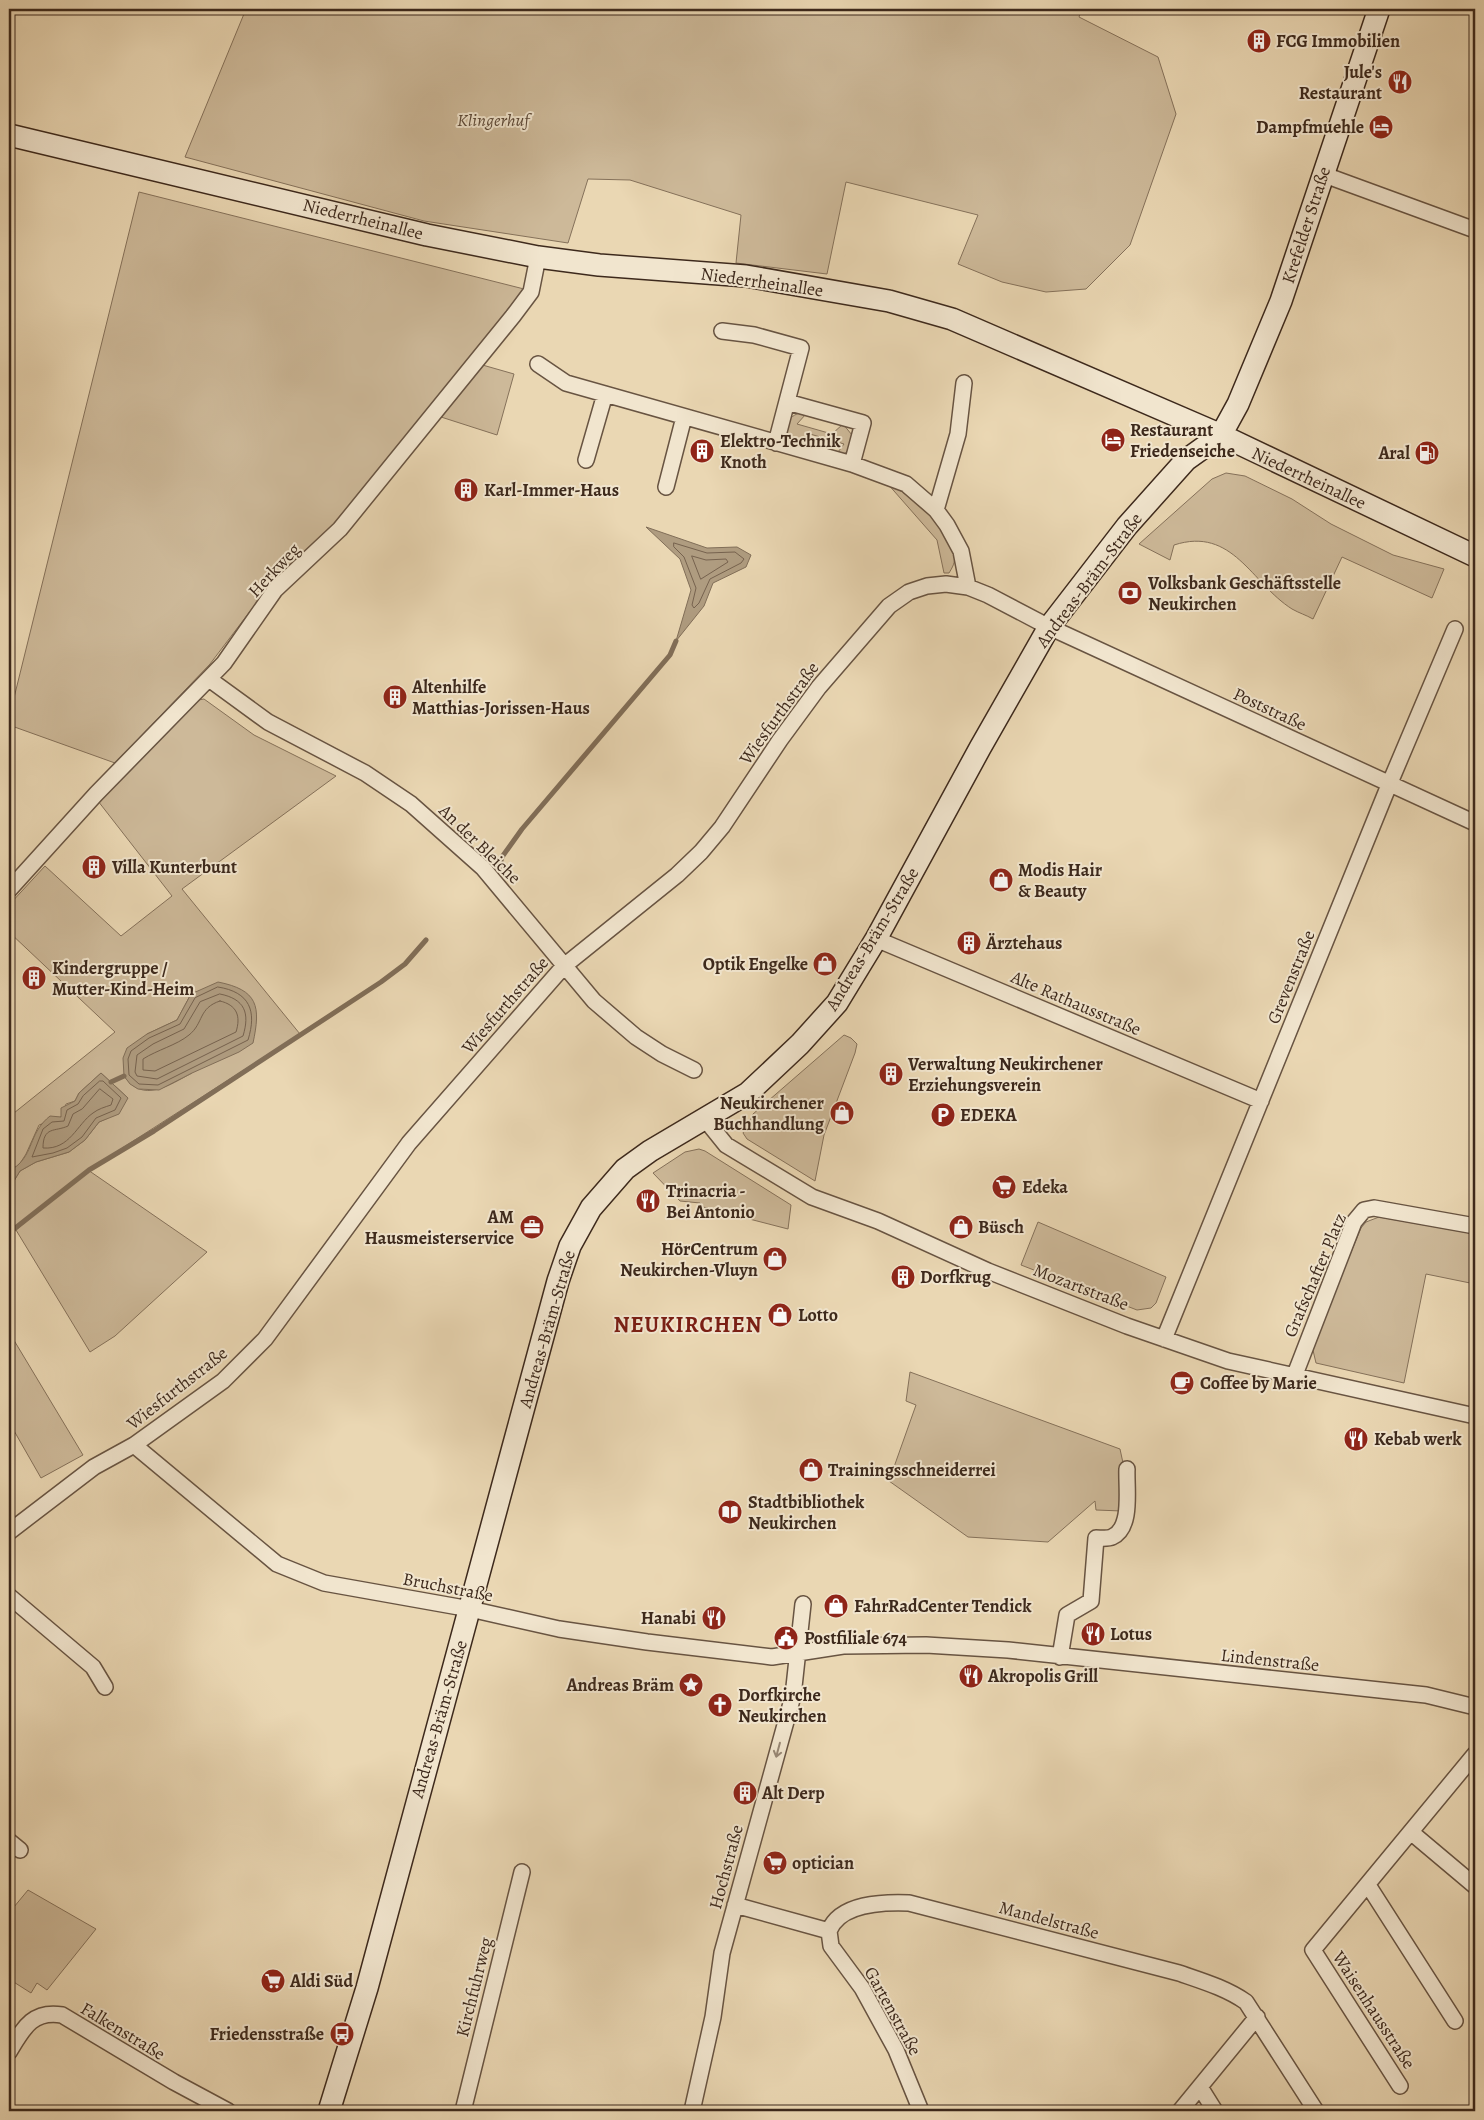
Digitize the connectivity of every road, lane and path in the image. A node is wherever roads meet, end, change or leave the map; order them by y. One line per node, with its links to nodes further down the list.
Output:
1 (1379, 9): 3 (main road, Krefelder Straße)
2 (9, 135): 5 (main road, Niederrheinallee)
3 (1322, 174): 4 (street); 12 (main road, Krefelder Straße)
4 (1475, 230)
5 (538, 257): 12 (main road, Niederrheinallee); 22 (street, Herkweg)
6 (722, 331): 10 (street)
7 (538, 364): 9 (street)
8 (964, 383): 17 (street)
9 (605, 394): 11 (street); 14 (street)
10 (787, 402): 13 (street); 15 (street)
11 (684, 417): 13 (street); 16 (street)
12 (1221, 436): 18 (main road, Niederrheinallee); 20 (main road, Andreas-Bräm-Straße)
13 (776, 443): 15 (street)
14 (586, 460)
15 (852, 464): 17 (street)
16 (666, 487)
17 (936, 510): 19 (street)
18 (1475, 556)
19 (968, 587): 20 (street, Wiesfurthstraße); 27 (street, Wiesfurthstraße)
20 (1049, 627): 23 (street, Poststraße); 26 (main road, Andreas-Bräm-Straße)
21 (1455, 629): 23 (street, Grevenstraße)
22 (209, 679): 25 (street, Herkweg); 27 (street, An der Bleiche)
23 (1389, 784): 24 (street, Poststraße); 29 (street, Grevenstraße)
24 (1475, 823)
25 (9, 890)
26 (876, 939): 29 (street, Alte Rathausstraße); 30 (main road, Andreas-Bräm-Straße)
27 (564, 966): 28 (street, An der Bleiche); 35 (street, Wiesfurthstraße)
28 (694, 1070)
29 (1261, 1101): 32 (street, Grevenstraße)
30 (705, 1119): 32 (street, Mozartstraße); 40 (main road, Andreas-Bräm-Straße)
31 (1475, 1226): 33 (street, Grafschafter Platz)
32 (1164, 1339): 33 (street, Mozartstraße)
33 (1294, 1377): 34 (street, Mozartstraße)
34 (1475, 1416)
35 (134, 1445): 37 (street, Wiesfurthstraße); 40 (street, Bruchstraße)
36 (1127, 1469): 42 (street)
37 (9, 1532)
38 (9, 1596): 43 (street)
39 (804, 1604): 41 (street, Hochstraße)
40 (470, 1609): 41 (street, Bruchstraße); 58 (main road, Andreas-Bräm-Straße)
41 (799, 1652): 42 (street, Lindenstraße); 50 (street, Hochstraße, one-way to 50)
42 (1060, 1658): 44 (street, Lindenstraße)
43 (105, 1687)
44 (1475, 1706)
45 (1475, 1754): 46 (street, Waisenhausstraße)
46 (1412, 1833): 48 (street, Waisenhausstraße); 49 (street)
47 (522, 1872): 59 (street, Kirchfuhrweg)
48 (1368, 1885): 53 (street); 56 (street, Waisenhausstraße)
49 (1475, 1886)
50 (735, 1905): 51 (street); 60 (street, Hochstraße)
51 (829, 1931): 52 (street, Mandelstraße); 61 (street, Gartenstraße)
52 (1257, 2018): 55 (street); 64 (street)
53 (1455, 2021)
54 (9, 2052): 57 (street, Falkenstraße)
55 (1200, 2086): 62 (street); 63 (street)
56 (1400, 2086)
57 (228, 2111)
58 (329, 2111)
59 (463, 2111)
60 (692, 2111)
61 (921, 2111)
62 (1180, 2111)
63 (1215, 2111)
64 (1316, 2111)

